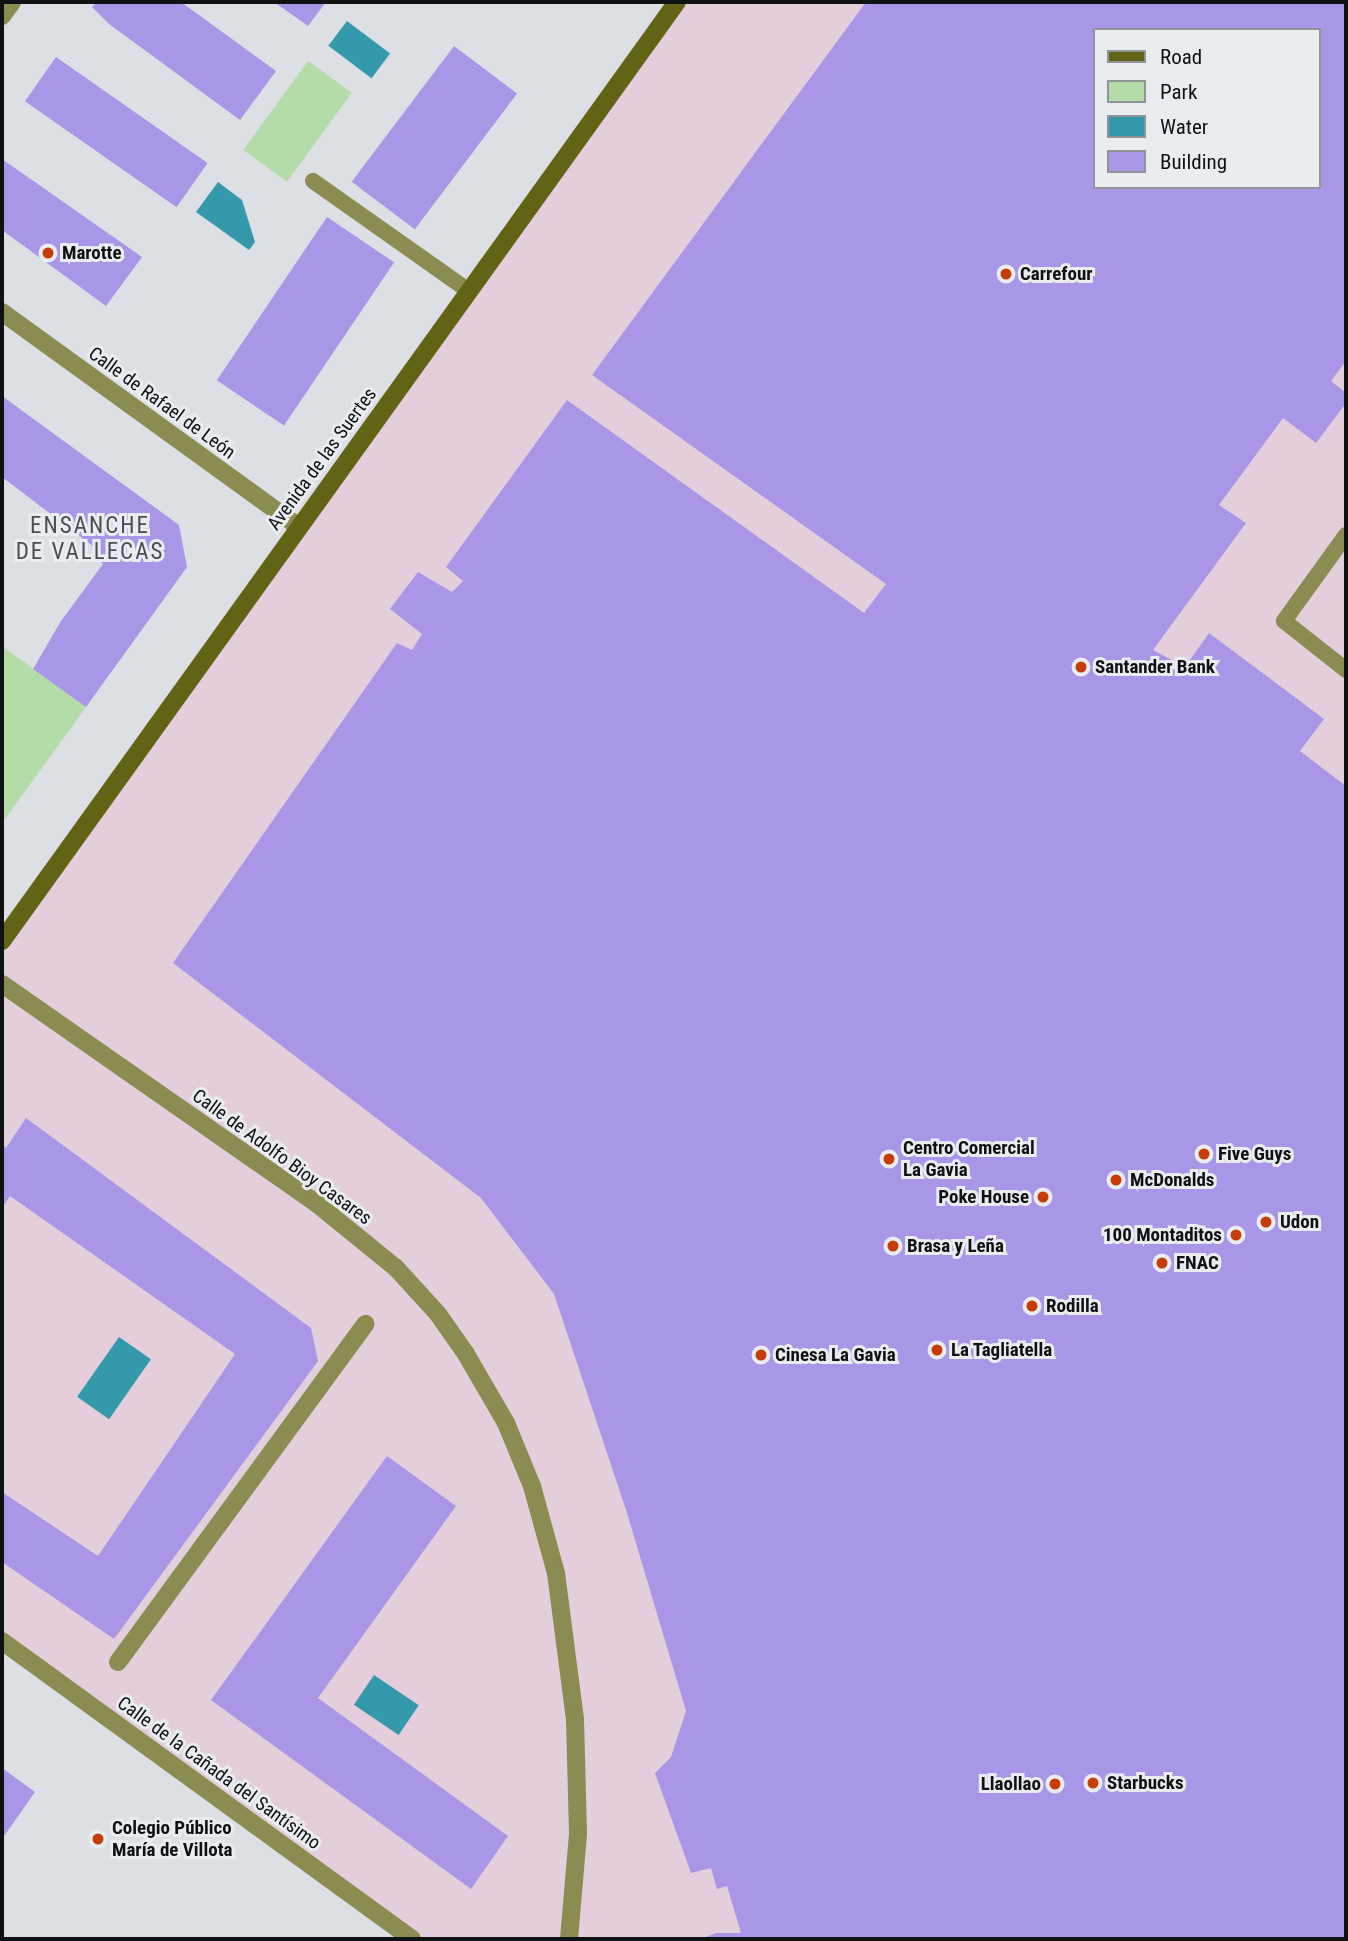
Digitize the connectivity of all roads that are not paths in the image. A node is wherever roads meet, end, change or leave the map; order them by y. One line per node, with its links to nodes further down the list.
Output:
1 (12, 2): 3 (street)
2 (677, 2): 5 (main road, Avenida de las Suertes)
3 (2, 16)
4 (313, 181): 5 (lane)
5 (469, 291): 7 (main road, Avenida de las Suertes)
6 (2, 312): 7 (street, Calle de Rafael de León)
7 (298, 526): 10 (main road, Avenida de las Suertes)
8 (1346, 535): 9 (lane)
9 (1346, 670)
10 (2, 941)
11 (2, 984): 16 (street, Calle de Adolfo Bioy Casares)
12 (365, 1324): 14 (street)
13 (2, 1641): 15 (street, Calle de la Cañada del Santísimo)
14 (118, 1662)
15 (412, 1939)
16 (569, 1939)

